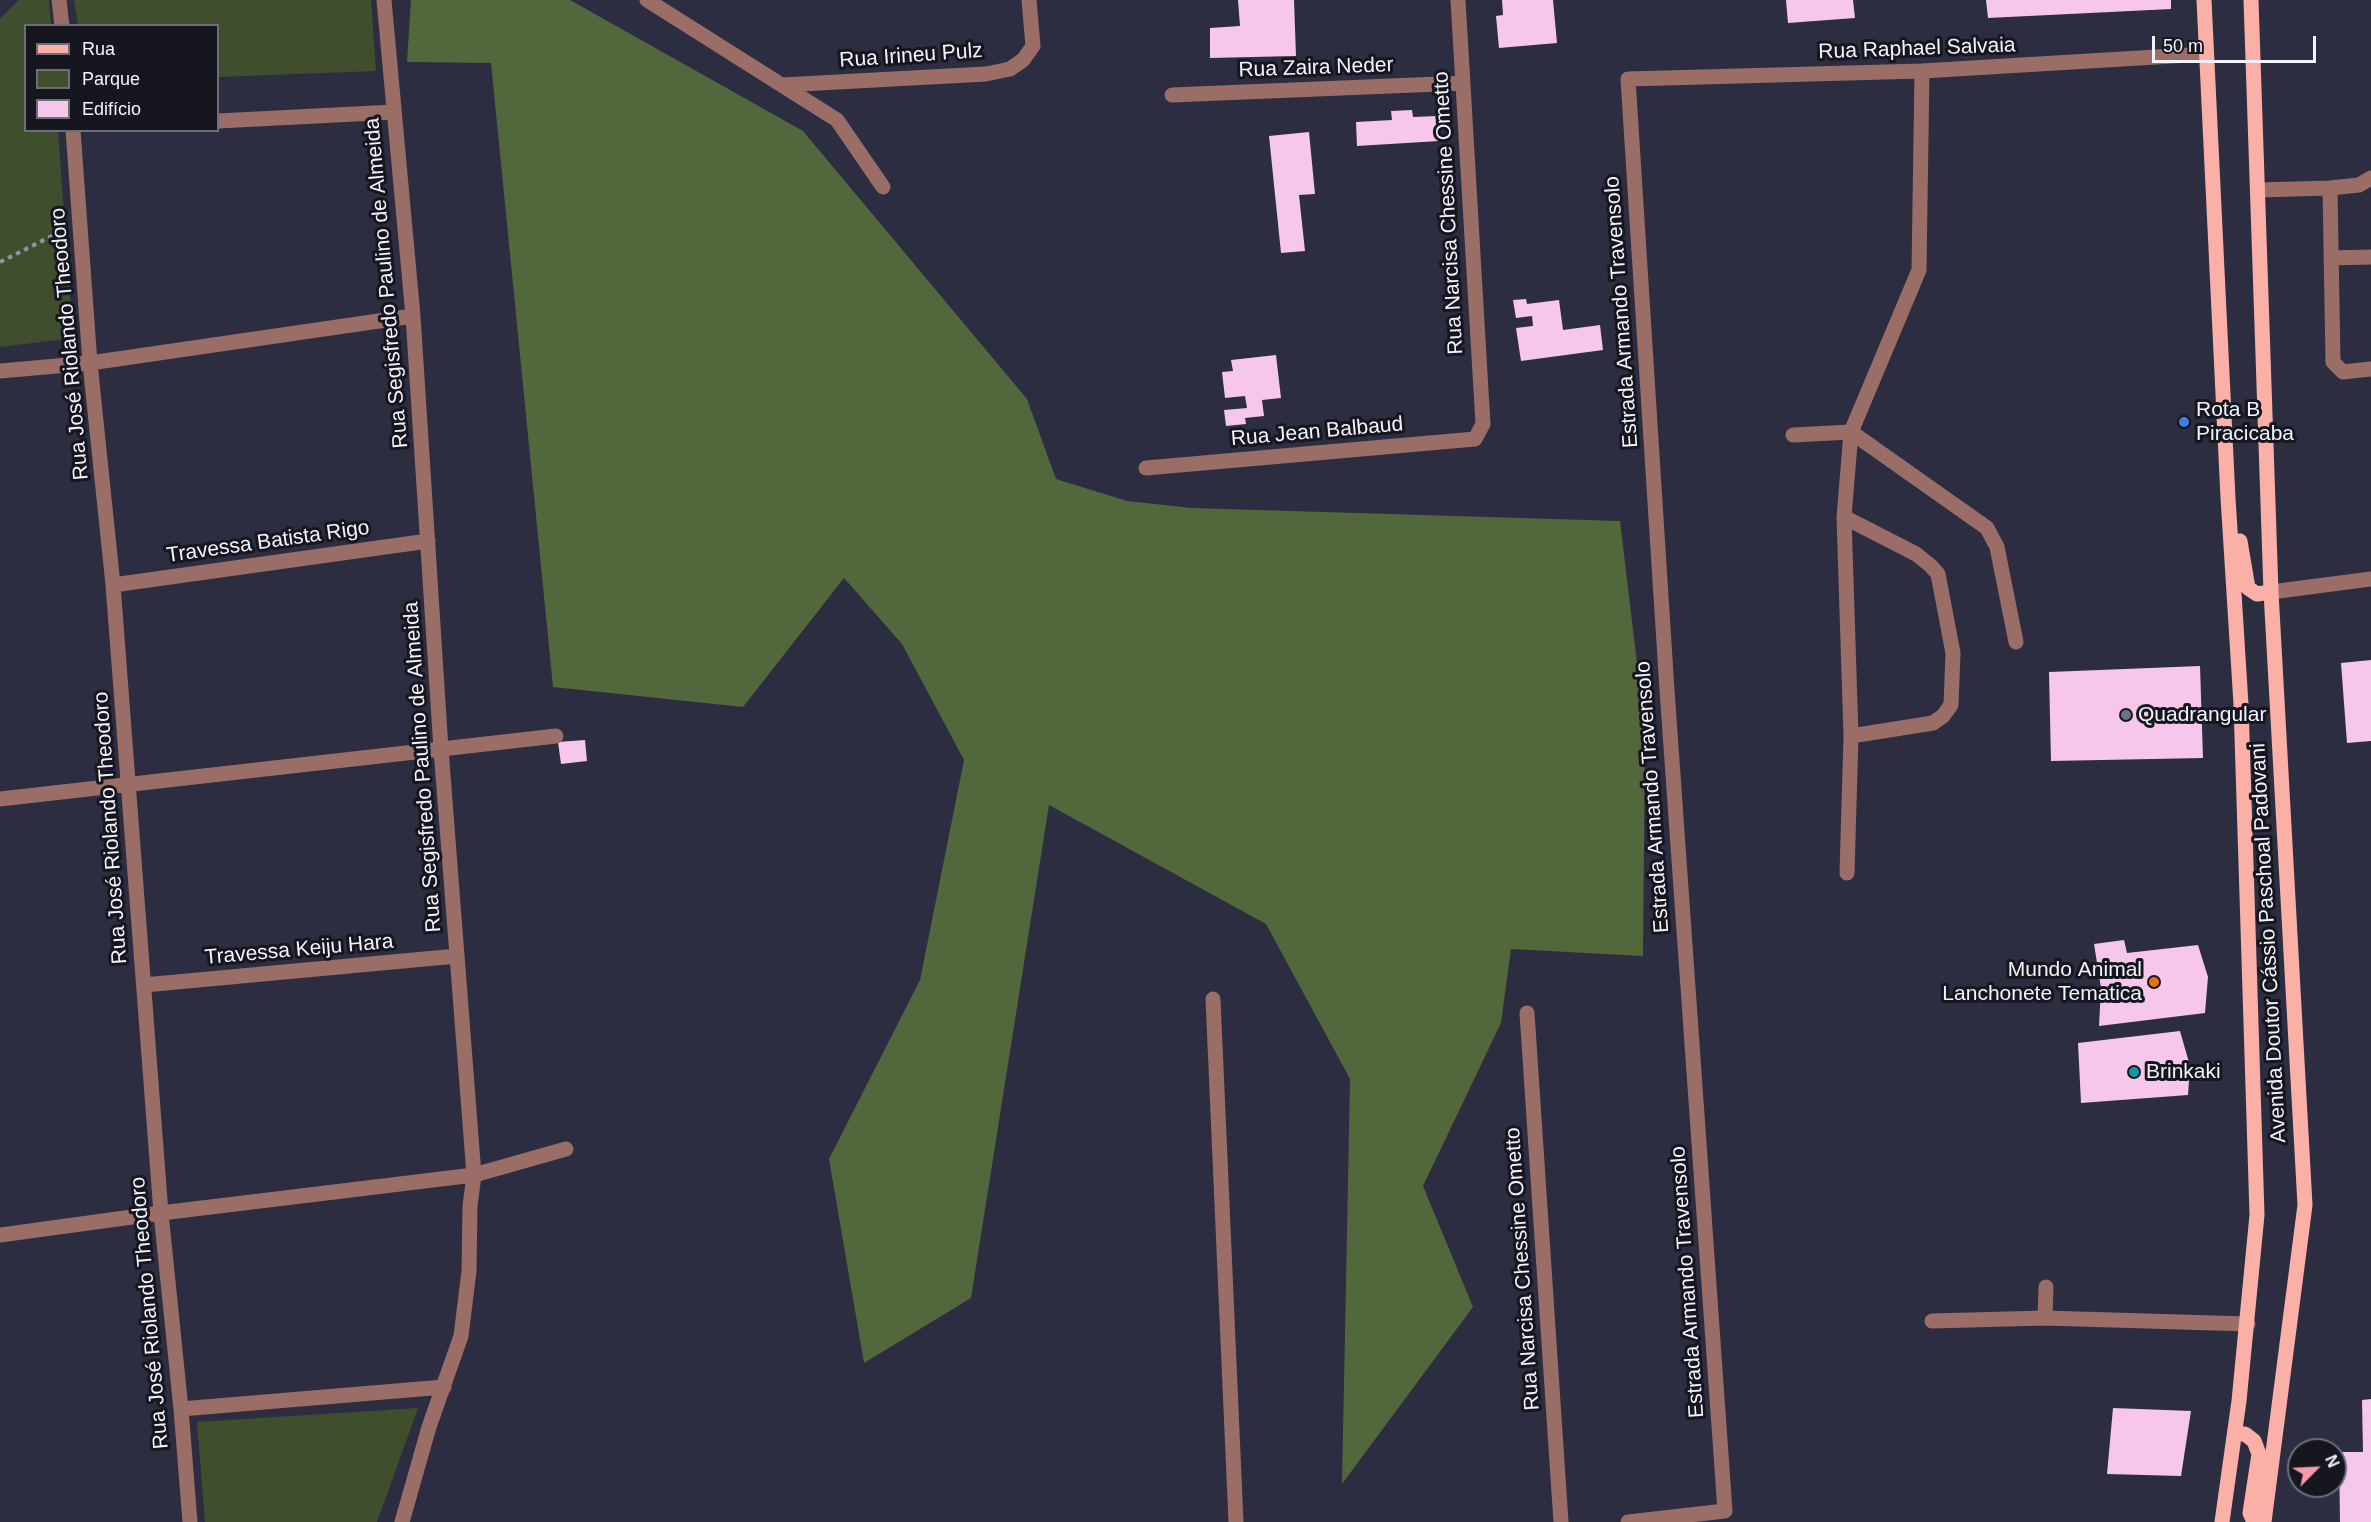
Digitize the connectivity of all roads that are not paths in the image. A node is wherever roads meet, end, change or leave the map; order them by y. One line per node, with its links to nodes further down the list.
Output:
1 (59, 0): 8 (street)
2 (384, 0): 15 (street, Rua Segisfredo Paulino de Almeida)
3 (647, 0): 13 (street)
4 (1029, 0): 13 (street, Rua Irineu Pulz)
5 (1458, 0): 12 (street, Rua Narcisa Chessine Ometto)
6 (2204, 0): 9 (main road, Avenida Doutor Cássio Paschoal Padovani)
7 (2251, 0): 21 (main road, Avenida Doutor Cássio Paschoal Padovani)
8 (62, 24)
9 (2206, 54): 10 (street, Rua Raphael Salvaia); 32 (main road, Avenida Doutor Cássio Paschoal Padovani)
10 (1922, 71): 11 (street, Rua Raphael Salvaia); 29 (street)
11 (1629, 79): 64 (street, Estrada Armando Travensolo)
12 (1462, 83): 14 (street, Rua Zaira Neder); 28 (street, Rua Narcisa Chessine Ometto)
13 (782, 85): 19 (street)
14 (1172, 95)
15 (394, 112): 16 (street); 24 (street, Rua Segisfredo Paulino de Almeida)
16 (219, 121)
17 (73, 132): 25 (street, Rua José Riolando Theodoro)
18 (2371, 178): 20 (street)
19 (883, 187)
20 (2330, 188): 21 (street); 23 (street)
21 (2259, 190): 37 (main road, Avenida Doutor Cássio Paschoal Padovani)
22 (2371, 257): 23 (street)
23 (2331, 258): 26 (street)
24 (413, 316): 25 (street); 34 (street, Rua Segisfredo Paulino de Almeida)
25 (90, 363): 27 (street); 36 (street, Rua José Riolando Theodoro)
26 (2371, 369)
27 (0, 371)
28 (1483, 424): 31 (street, Rua Jean Balbaud)
29 (1851, 432): 30 (street); 33 (street); 38 (street)
30 (1793, 435)
31 (1146, 468)
32 (2228, 498): 37 (main road); 56 (main road, Avenida Doutor Cássio Paschoal Padovani)
33 (1844, 517): 40 (street); 40 (street)
34 (428, 541): 36 (street, Travessa Batista Rigo); 41 (street, Rua Segisfredo Paulino de Almeida)
35 (2371, 579): 37 (street)
36 (113, 585): 42 (street, Rua José Riolando Theodoro)
37 (2271, 592): 67 (main road, Avenida Doutor Cássio Paschoal Padovani)
38 (2016, 642)
39 (556, 736): 41 (street)
40 (1851, 736): 44 (street)
41 (441, 749): 42 (street); 45 (street, Rua Segisfredo Paulino de Almeida)
42 (128, 784): 43 (street); 46 (street, Rua José Riolando Theodoro)
43 (0, 799)
44 (1847, 873)
45 (457, 956): 46 (street, Travessa Keiju Hara); 50 (street, Rua Segisfredo Paulino de Almeida)
46 (144, 985): 51 (street, Rua José Riolando Theodoro)
47 (1213, 999): 62 (street)
48 (1527, 1013): 63 (street, Rua Narcisa Chessine Ometto)
49 (566, 1149): 50 (street)
50 (474, 1175): 51 (street); 57 (street, Rua Segisfredo Paulino de Almeida)
51 (161, 1213): 52 (street); 58 (street, Rua José Riolando Theodoro)
52 (0, 1235)
53 (2046, 1287): 54 (street)
54 (2045, 1318): 55 (street); 56 (street)
55 (1932, 1321)
56 (2248, 1324): 59 (main road, Avenida Doutor Cássio Paschoal Padovani)
57 (444, 1387): 58 (street); 61 (street, Rua Segisfredo Paulino de Almeida)
58 (181, 1409): 60 (street, Rua José Riolando Theodoro)
59 (2235, 1434): 65 (main road, Avenida Doutor Cássio Paschoal Padovani); 66 (main road)
60 (190, 1522)
61 (402, 1522)
62 (1236, 1522)
63 (1561, 1522)
64 (1628, 1522)
65 (2222, 1522)
66 (2254, 1522)
67 (2264, 1522)

